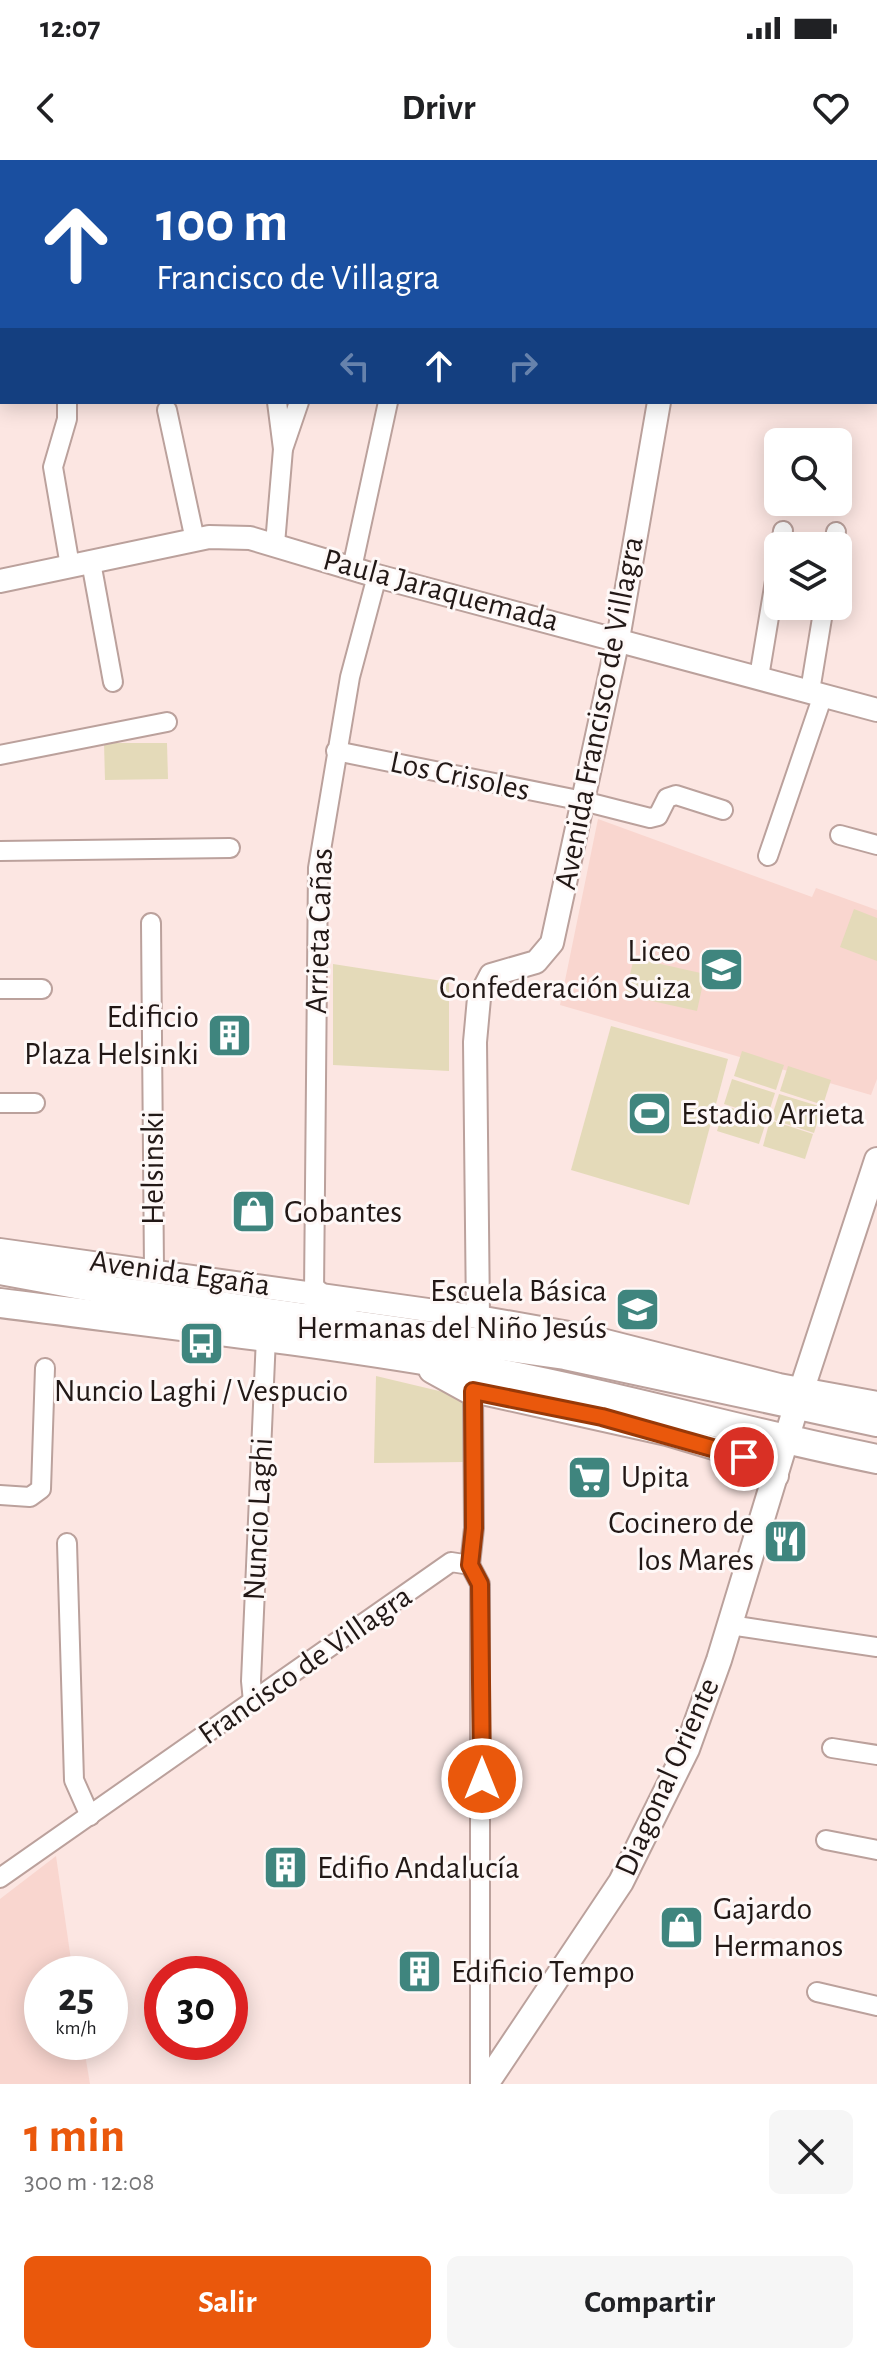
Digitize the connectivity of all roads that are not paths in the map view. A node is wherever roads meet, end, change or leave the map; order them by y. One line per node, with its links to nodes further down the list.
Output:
1 (64, 404): 10 (street)
2 (277, 404): 7 (street)
3 (298, 404): 7 (street)
4 (388, 404): 11 (street)
5 (659, 404): 16 (street, Avenida Francisco de Villagra)
6 (167, 410): 8 (street)
7 (283, 449): 9 (street)
8 (195, 540): 9 (street, Paula Jaraquemada); 10 (street, Paula Jaraquemada)
9 (275, 544): 11 (street, Paula Jaraquemada)
10 (80, 564): 13 (street, Paula Jaraquemada); 18 (street)
11 (352, 568): 12 (street, Paula Jaraquemada)
12 (377, 576): 16 (street, Paula Jaraquemada); 22 (street, Arrieta Cañas)
13 (0, 581)
14 (768, 620): 17 (street)
15 (823, 620): 19 (street)
16 (618, 639): 17 (street, Paula Jaraquemada); 24 (street, Avenida Francisco de Villagra)
17 (759, 677): 19 (street, Paula Jaraquemada)
18 (113, 682)
19 (817, 693): 20 (street, Paula Jaraquemada); 30 (street)
20 (877, 709)
21 (167, 722): 23 (street)
22 (336, 751): 24 (street, Los Crisoles); 40 (street, Arrieta Cañas)
23 (0, 755)
24 (583, 801): 25 (street, Los Crisoles); 42 (street, Avenida Francisco de Villagra)
25 (723, 810)
26 (840, 835): 27 (street)
27 (877, 845)
28 (230, 848): 29 (street)
29 (0, 851)
30 (768, 856)
31 (151, 923): 38 (street, Helsinski)
32 (0, 989): 33 (street)
33 (42, 989)
34 (0, 1103): 35 (street)
35 (35, 1103)
36 (877, 1160): 48 (main road, Diagonal Oriente)
37 (0, 1250): 38 (street, Avenida Egaña)
38 (154, 1269): 40 (street, Avenida Egaña)
39 (0, 1270): 43 (main road)
40 (314, 1293): 42 (street, Avenida Egaña); 43 (main road)
41 (0, 1303): 44 (main road)
42 (478, 1317): 48 (street, Avenida Egaña)
43 (350, 1325): 48 (main road)
44 (266, 1337): 45 (main road); 59 (street, Nuncio Laghi)
45 (415, 1359): 47 (main road); 51 (main road)
46 (45, 1368): 54 (street)
47 (473, 1391): 53 (street); 56 (street)
48 (799, 1398): 49 (street, Avenida Egaña); 50 (main road); 51 (main road, Diagonal Oriente)
49 (877, 1403)
50 (877, 1422)
51 (787, 1440): 52 (main road); 53 (main road, Diagonal Oriente)
52 (877, 1459)
53 (777, 1476): 57 (main road, Diagonal Oriente)
54 (0, 1495)
55 (67, 1543): 62 (street)
56 (470, 1565): 59 (street, Francisco de Villagra); 68 (street)
57 (730, 1625): 58 (street); 69 (main road, Diagonal Oriente)
58 (877, 1647)
59 (253, 1702): 62 (street, Francisco de Villagra)
60 (832, 1748): 61 (street)
61 (877, 1755)
62 (90, 1816): 65 (street, Francisco de Villagra)
63 (826, 1840): 64 (street)
64 (877, 1850)
65 (0, 1878)
66 (817, 1992): 67 (street)
67 (877, 2006)
68 (480, 2084)
69 (486, 2084)

